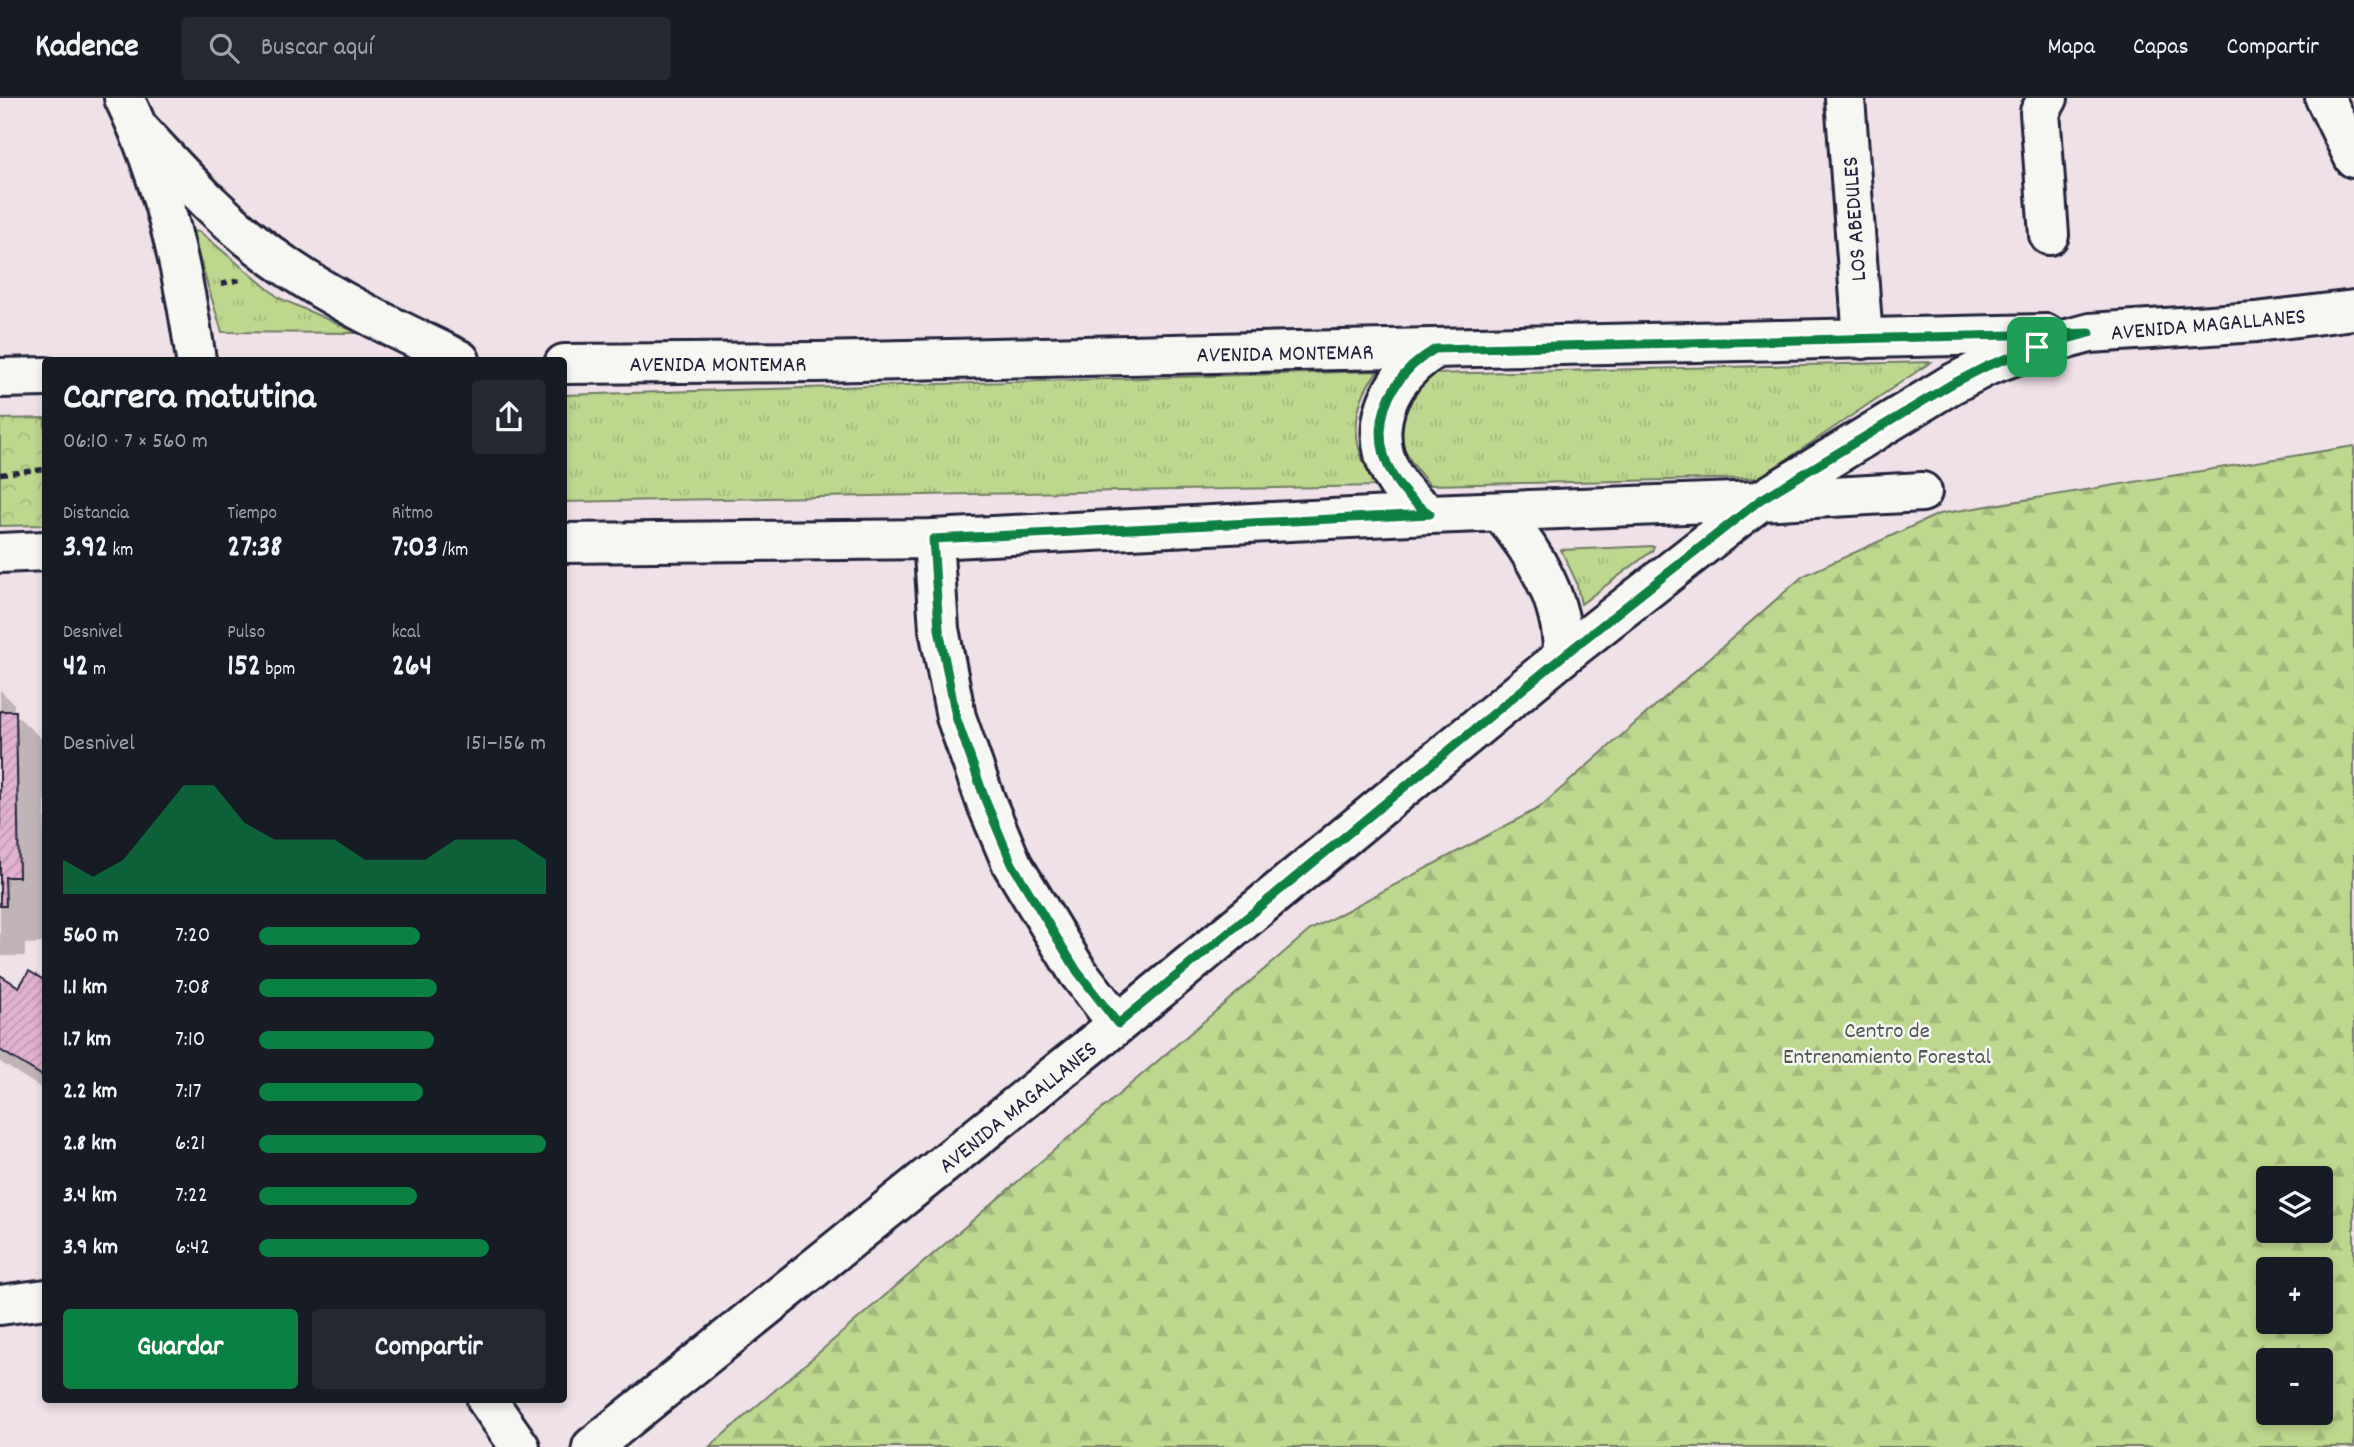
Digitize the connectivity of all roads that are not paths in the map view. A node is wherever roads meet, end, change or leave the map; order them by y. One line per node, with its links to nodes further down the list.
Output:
1 (1844, 98): 11 (main road, LOS ABEDULES)
2 (2048, 98): 8 (main road)
3 (2072, 98): 4 (main road)
4 (2080, 98)
5 (2325, 98): 7 (main road)
6 (132, 114): 13 (main road); 14 (main road)
7 (2354, 158)
8 (2049, 235)
9 (2354, 310): 10 (main road, AVENIDA MAGALLANES)
10 (2090, 333): 11 (main road, AVENIDA MONTEMAR); 19 (main road, AVENIDA MAGALLANES)
11 (1863, 339): 12 (main road, AVENIDA MONTEMAR)
12 (1435, 349): 15 (main road, AVENIDA MONTEMAR); 21 (main road)
13 (196, 357)
14 (454, 357)
15 (567, 364)
16 (42, 377): 17 (main road)
17 (0, 378)
18 (1922, 492): 19 (main road)
19 (1760, 500): 20 (main road); 26 (main road, AVENIDA MAGALLANES)
20 (1500, 512): 21 (main road); 26 (main road)
21 (1430, 514): 22 (main road)
22 (933, 539): 23 (main road); 27 (main road)
23 (567, 543)
24 (42, 551): 25 (main road)
25 (0, 553)
26 (1563, 656): 27 (main road, AVENIDA MAGALLANES)
27 (1118, 1024): 32 (main road, AVENIDA MAGALLANES)
28 (42, 1300): 29 (main road)
29 (0, 1305)
30 (489, 1403): 31 (main road)
31 (520, 1447)
32 (592, 1447)

